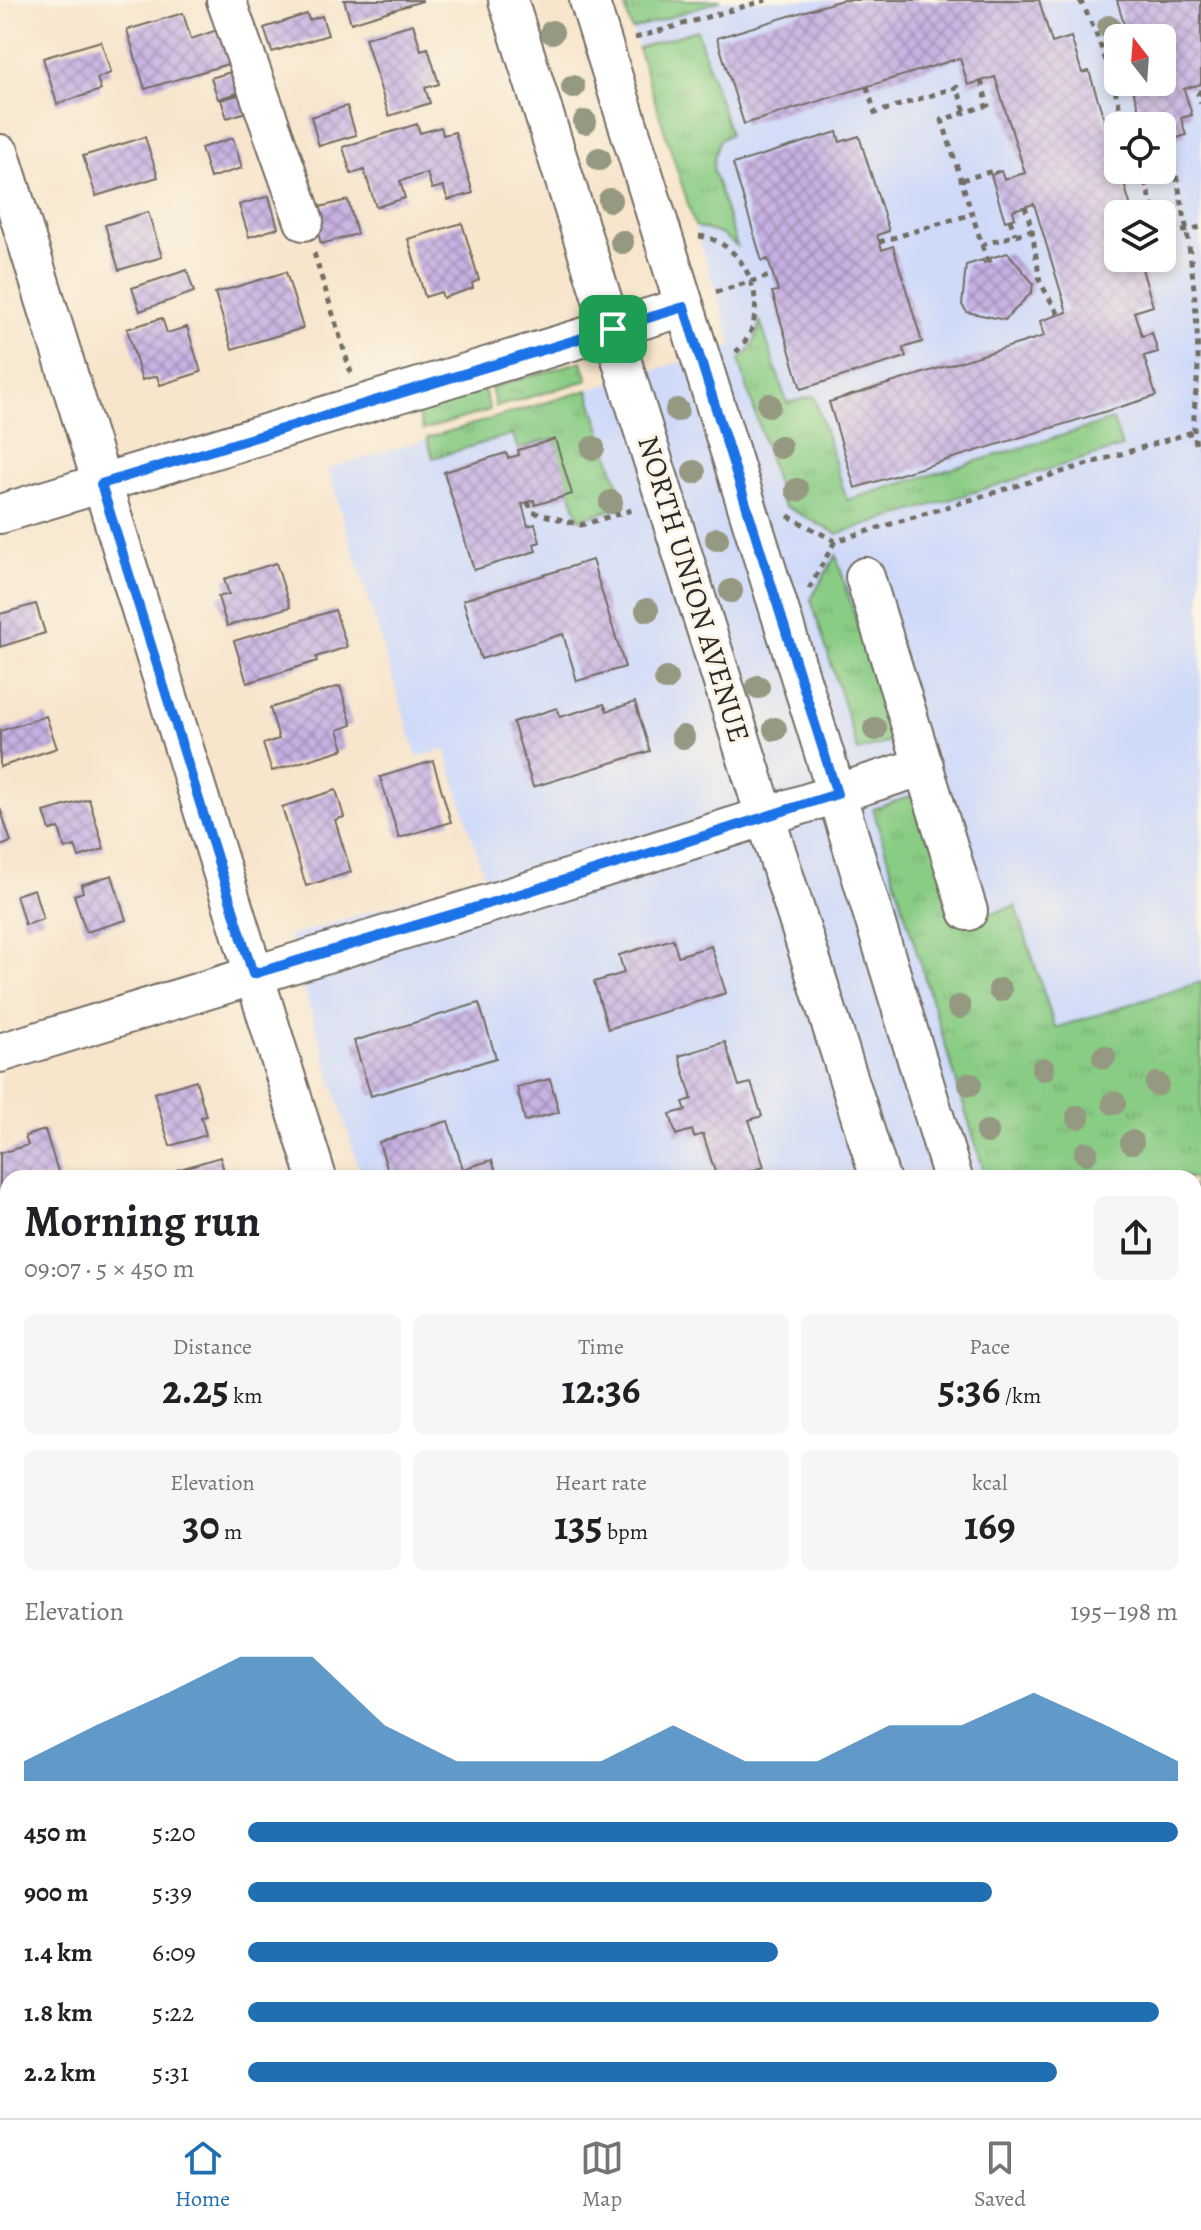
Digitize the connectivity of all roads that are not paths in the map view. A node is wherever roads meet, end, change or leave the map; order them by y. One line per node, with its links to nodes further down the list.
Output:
1 (226, 0): 5 (street)
2 (508, 0): 7 (street, NORTH UNION AVENUE)
3 (589, 0): 6 (street)
4 (0, 154): 8 (street)
5 (304, 221)
6 (684, 307): 7 (street); 12 (street)
7 (613, 329): 8 (street); 13 (street, NORTH UNION AVENUE)
8 (101, 484): 9 (street); 15 (street)
9 (0, 514)
10 (865, 577): 11 (street)
11 (924, 766): 12 (street); 14 (street)
12 (837, 794): 13 (street); 19 (street)
13 (764, 817): 15 (street); 18 (street, NORTH UNION AVENUE)
14 (968, 911)
15 (253, 974): 16 (street); 17 (street)
16 (0, 1053)
17 (314, 1170)
18 (877, 1170)
19 (951, 1170)

